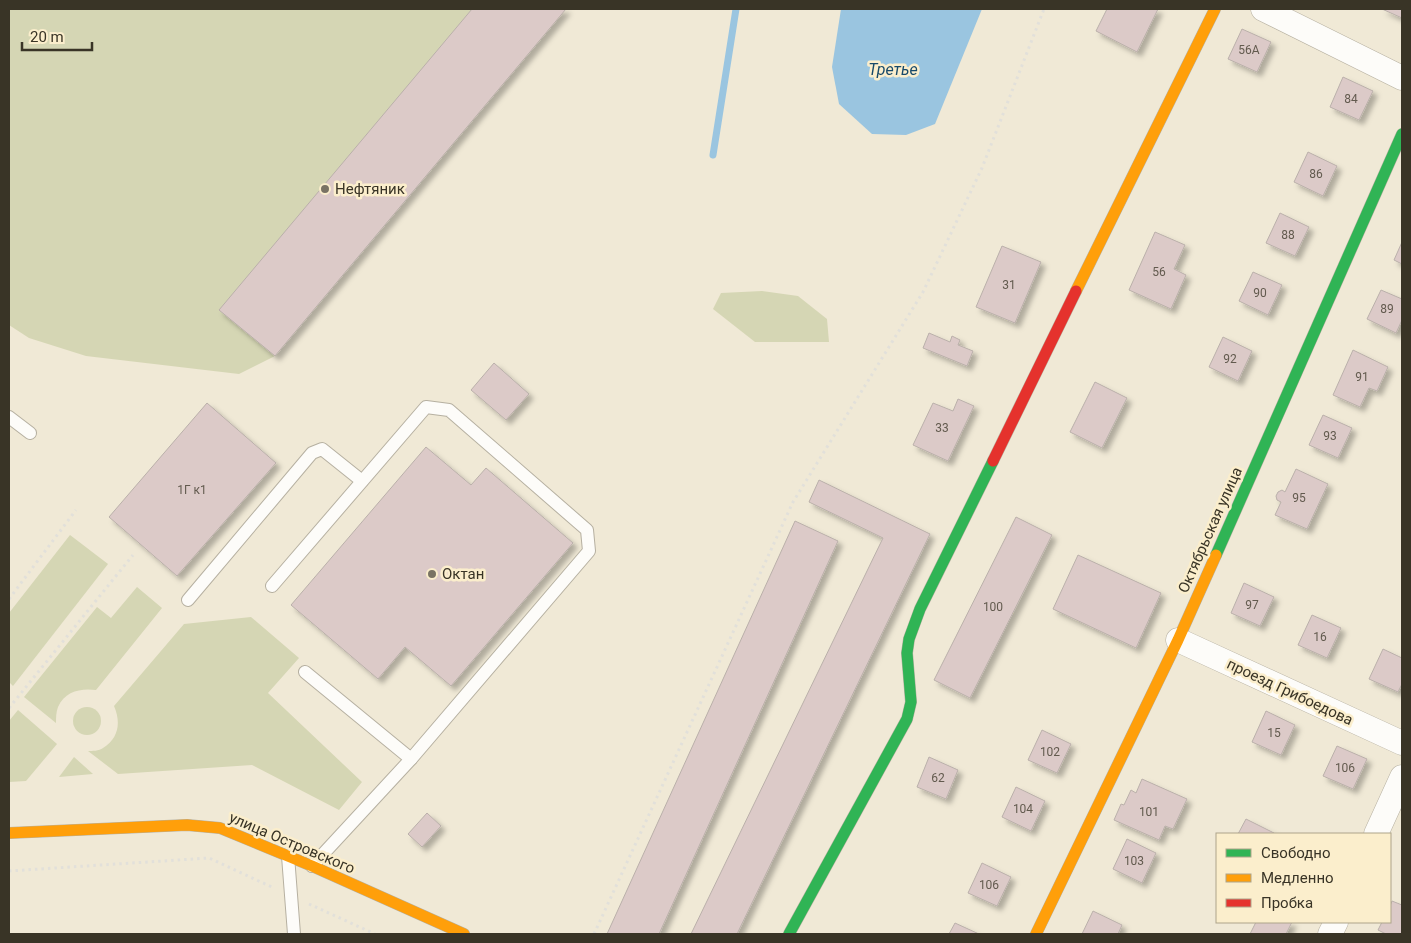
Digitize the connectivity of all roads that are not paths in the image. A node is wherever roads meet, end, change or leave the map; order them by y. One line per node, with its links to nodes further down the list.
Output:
1 (1215, 9): 21 (street)
2 (1263, 9): 3 (street)
3 (1402, 78)
4 (1402, 134): 10 (street, Октябрьская улица)
5 (9, 417): 6 (lane)
6 (30, 433)
7 (362, 481): 8 (lane); 9 (lane); 13 (lane)
8 (272, 586)
9 (188, 600)
10 (1178, 640): 12 (street, проезд Грибоедова); 22 (street, Октябрьская улица)
11 (306, 672): 13 (lane)
12 (1402, 743)
13 (411, 759): 18 (lane)
14 (1402, 777): 16 (street)
15 (9, 833): 17 (street, улица Островского)
16 (1376, 833)
17 (288, 856): 18 (street, улица Островского); 19 (lane)
18 (312, 866): 20 (street, улица Островского)
19 (294, 934)
20 (464, 934)
21 (789, 934)
22 (1036, 934)

